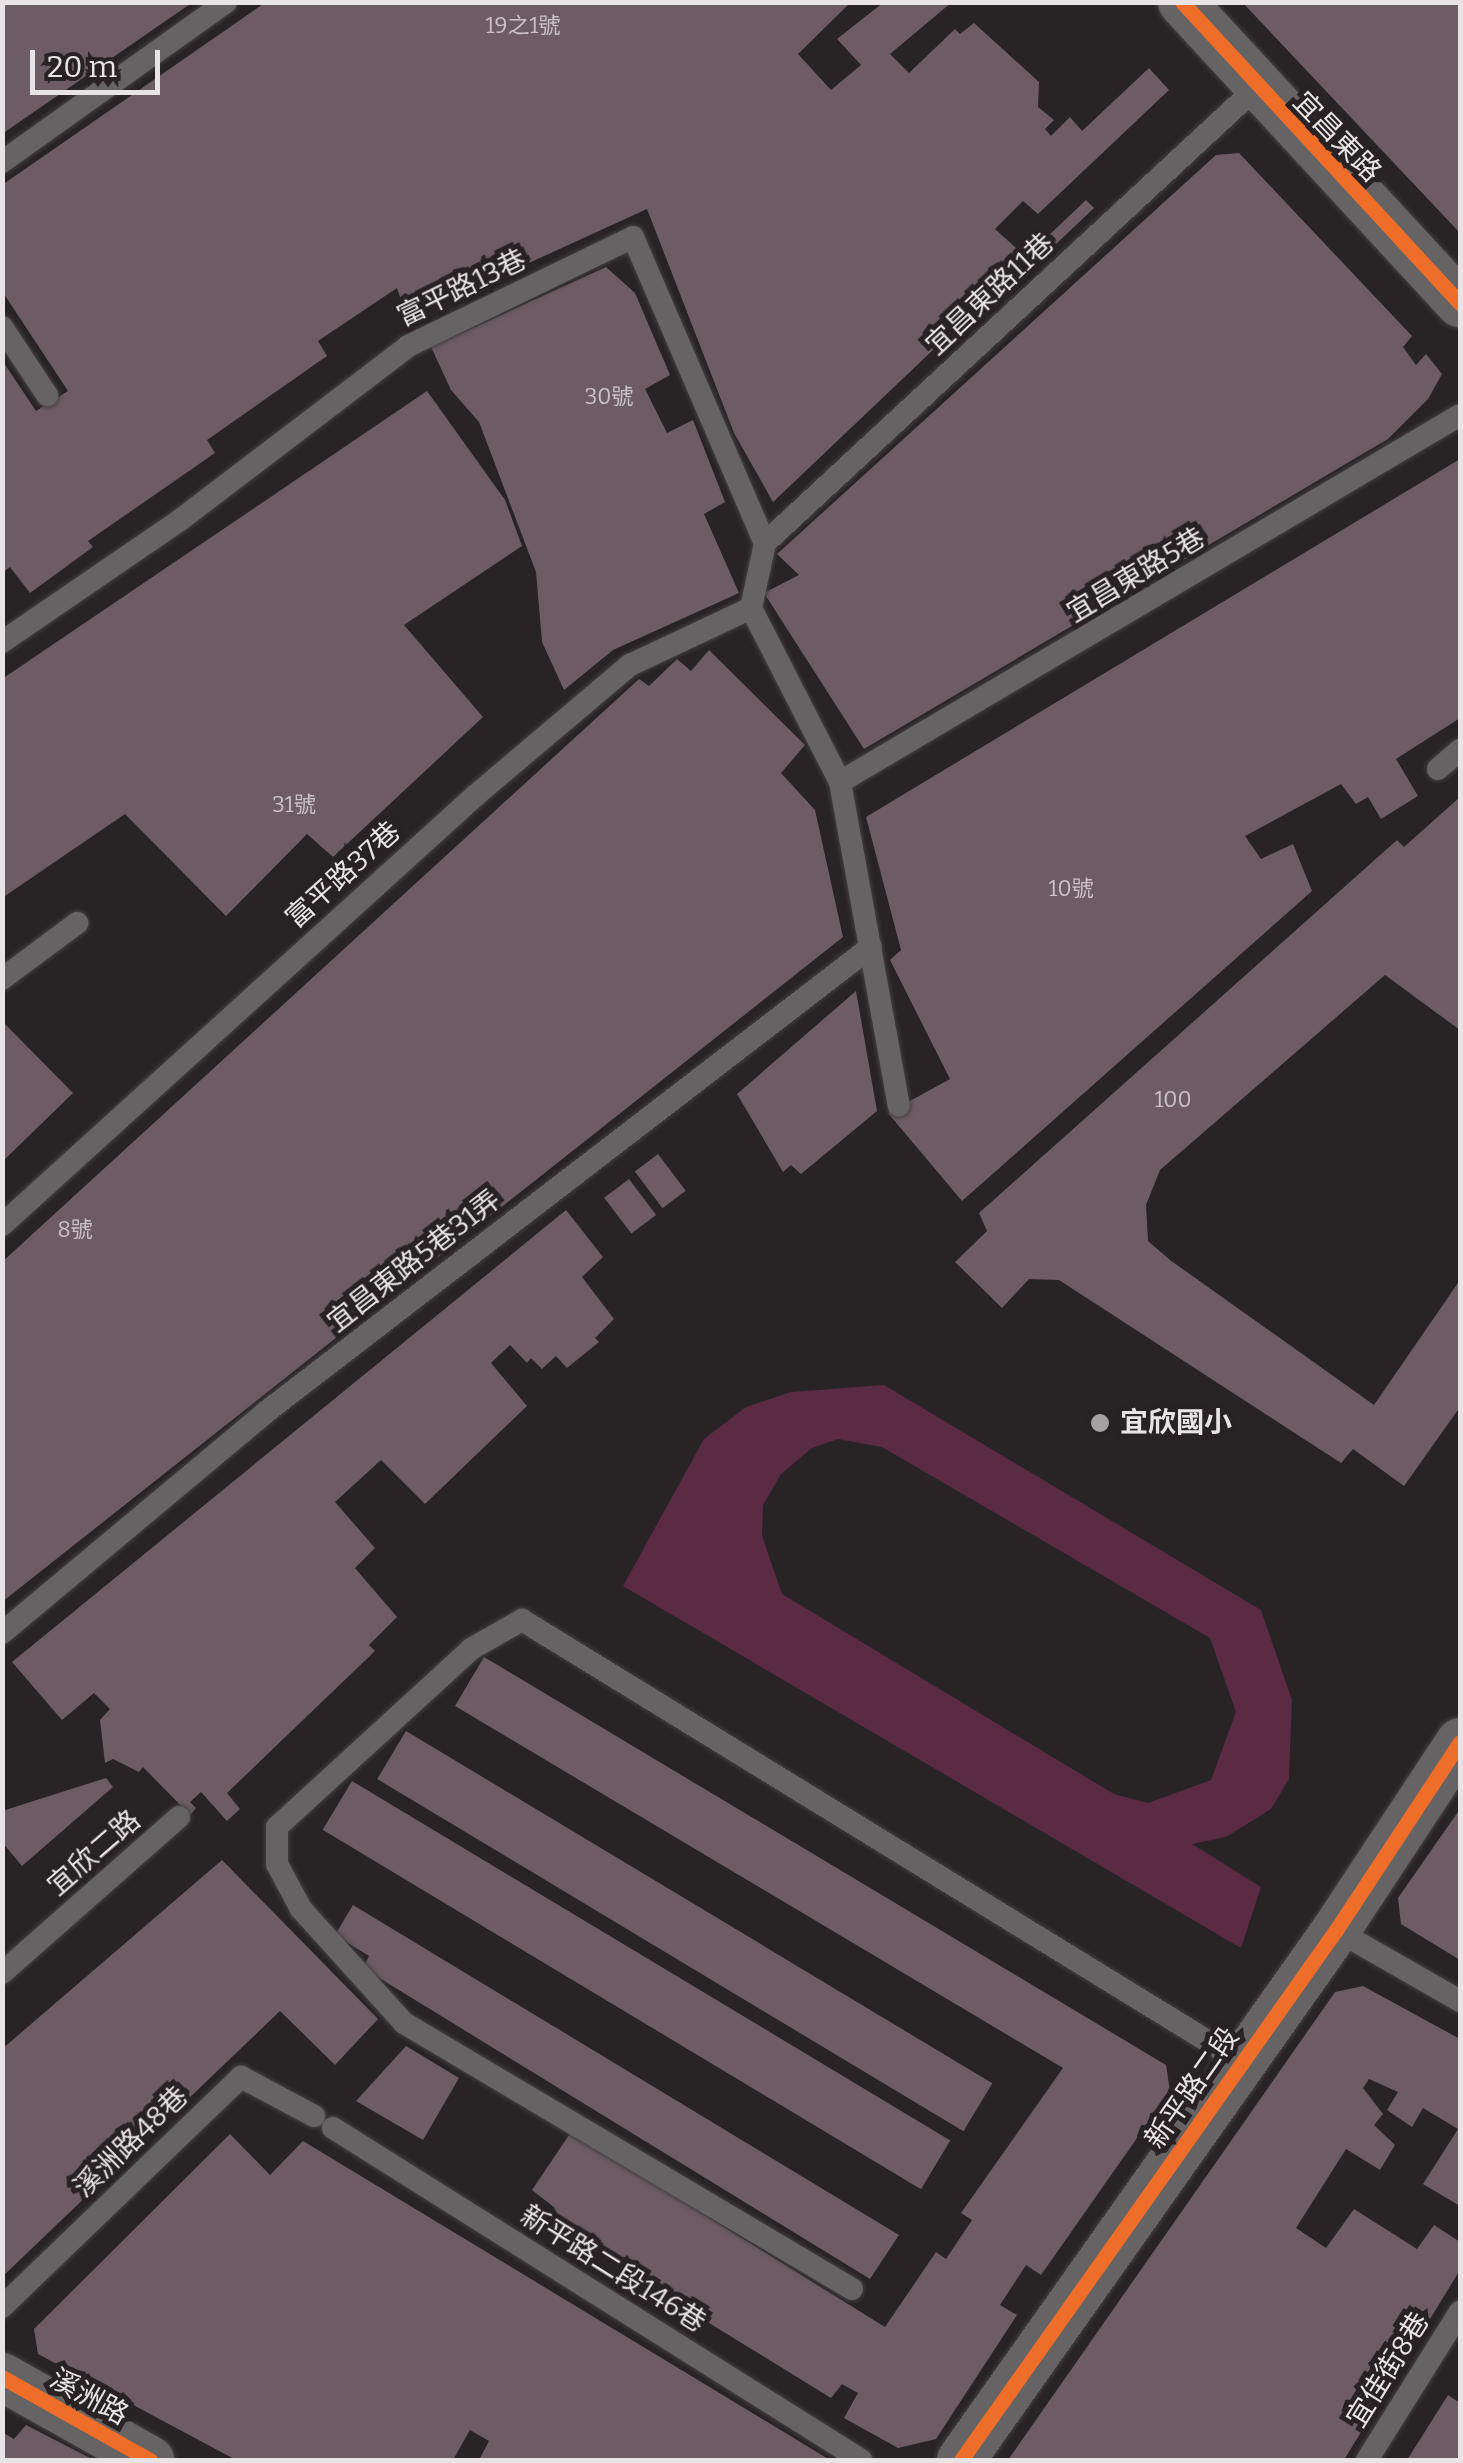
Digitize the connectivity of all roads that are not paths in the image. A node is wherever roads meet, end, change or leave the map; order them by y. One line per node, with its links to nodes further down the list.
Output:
1 (226, 2): 4 (lane)
2 (1182, 2): 3 (street, 宜昌東路)
3 (1256, 88): 5 (street, 宜昌東路); 9 (lane, 宜昌東路11巷)
4 (2, 162)
5 (1460, 303)
6 (2, 327): 7 (lane)
7 (47, 395)
8 (1460, 415): 14 (lane, 宜昌東路5巷)
9 (765, 543): 10 (lane); 11 (lane, 富平路13巷)
10 (751, 608): 14 (lane); 19 (lane, 富平路37巷)
11 (2, 642)
12 (1460, 750): 13 (lane)
13 (1438, 769)
14 (840, 782): 16 (lane)
15 (77, 923): 17 (lane)
16 (870, 947): 18 (lane); 20 (lane, 宜昌東路5巷31弄)
17 (2, 979)
18 (899, 1106)
19 (2, 1225)
20 (2, 1633)
21 (1460, 1742): 23 (street, 新平路二段)
22 (180, 1818): 24 (lane, 宜欣二路)
23 (1336, 1930): 25 (lane); 26 (street, 新平路二段)
24 (2, 1974)
25 (1460, 2000)
26 (1240, 2061): 28 (lane); 34 (street, 新平路二段)
27 (324, 2122): 29 (lane, 溪洲路48巷); 33 (lane, 新平路二段146巷)
28 (852, 2289)
29 (2, 2308)
30 (1460, 2312): 35 (lane, 宜佳街8巷)
31 (2, 2378): 32 (street, 溪洲路)
32 (150, 2460)
33 (861, 2460)
34 (961, 2460)
35 (1367, 2460)

